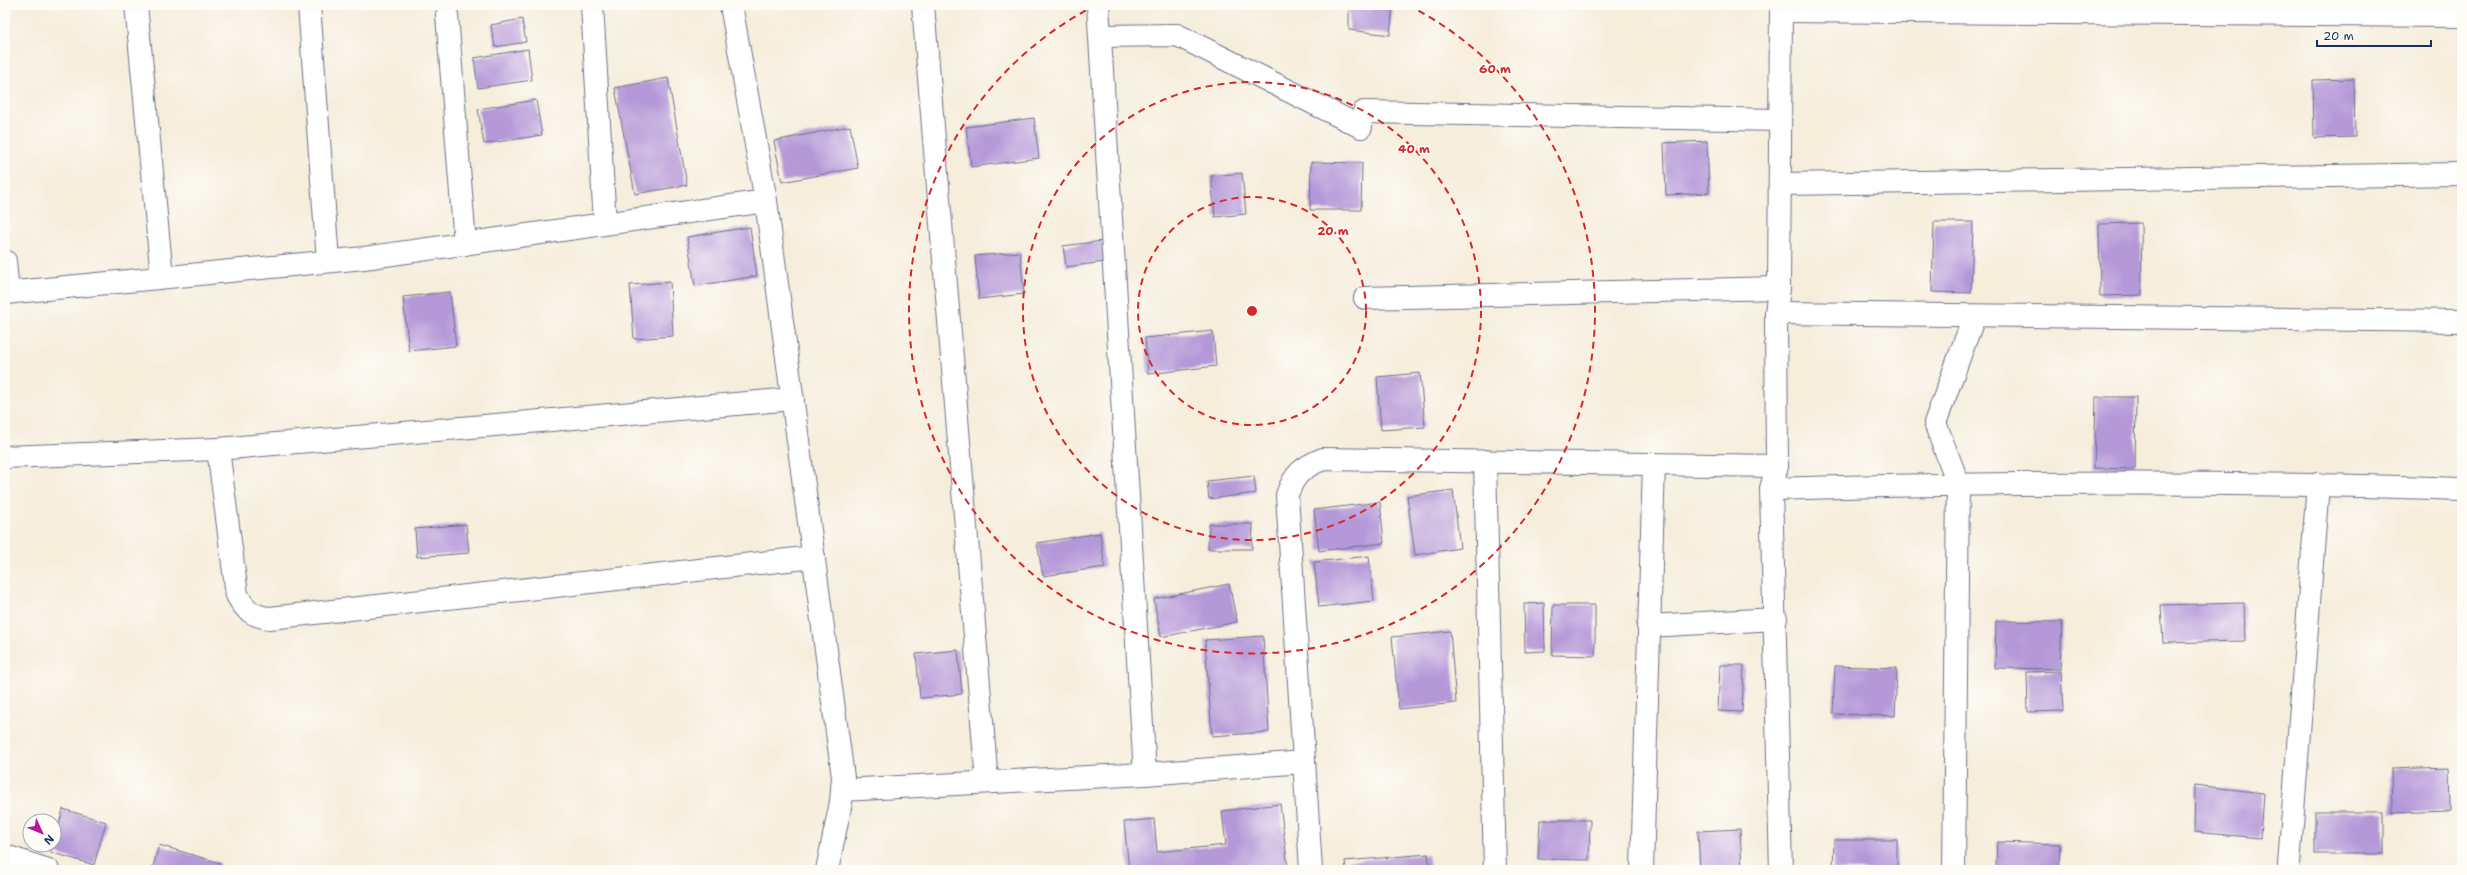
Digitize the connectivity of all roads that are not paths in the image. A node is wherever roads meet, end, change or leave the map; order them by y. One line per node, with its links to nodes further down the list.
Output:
1 (136, 5): 19 (street)
2 (309, 5): 17 (street)
3 (592, 5): 15 (street)
4 (731, 5): 14 (street)
5 (923, 5): 41 (street)
6 (1098, 5): 10 (street)
7 (1781, 8): 9 (street); 11 (street)
8 (447, 15): 16 (street)
9 (2462, 16)
10 (1100, 36): 11 (street); 40 (street)
11 (1780, 120): 13 (street)
12 (2462, 174): 13 (street)
13 (1780, 184): 20 (street)
14 (766, 201): 15 (street); 26 (street)
15 (605, 224): 16 (street)
16 (465, 244): 17 (street)
17 (328, 260): 19 (street)
18 (5, 261): 21 (street)
19 (162, 277): 21 (street)
20 (1779, 288): 22 (street); 23 (street)
21 (7, 293)
22 (1365, 298)
23 (1776, 313): 24 (street); 31 (street)
24 (1974, 317): 25 (street); 32 (street)
25 (2462, 321)
26 (793, 400): 27 (street); 36 (street)
27 (218, 449): 28 (street); 36 (street)
28 (5, 458)
29 (1485, 461): 30 (street); 39 (street); 48 (street)
30 (1654, 464): 31 (street); 38 (street)
31 (1777, 466): 34 (street)
32 (1958, 483): 33 (street); 34 (street); 51 (street)
33 (2318, 484): 35 (street); 44 (street)
34 (1771, 488): 37 (street)
35 (2462, 489)
36 (814, 556): 42 (street)
37 (1776, 619): 38 (street); 50 (street)
38 (1648, 626): 49 (street)
39 (1304, 762): 40 (street); 47 (street)
40 (1145, 774): 41 (street)
41 (987, 782): 42 (street)
42 (842, 790): 46 (street)
43 (11, 862): 45 (street)
44 (2289, 864)
45 (48, 870)
46 (826, 870)
47 (1311, 870)
48 (1495, 870)
49 (1642, 870)
50 (1781, 870)
51 (1954, 870)

